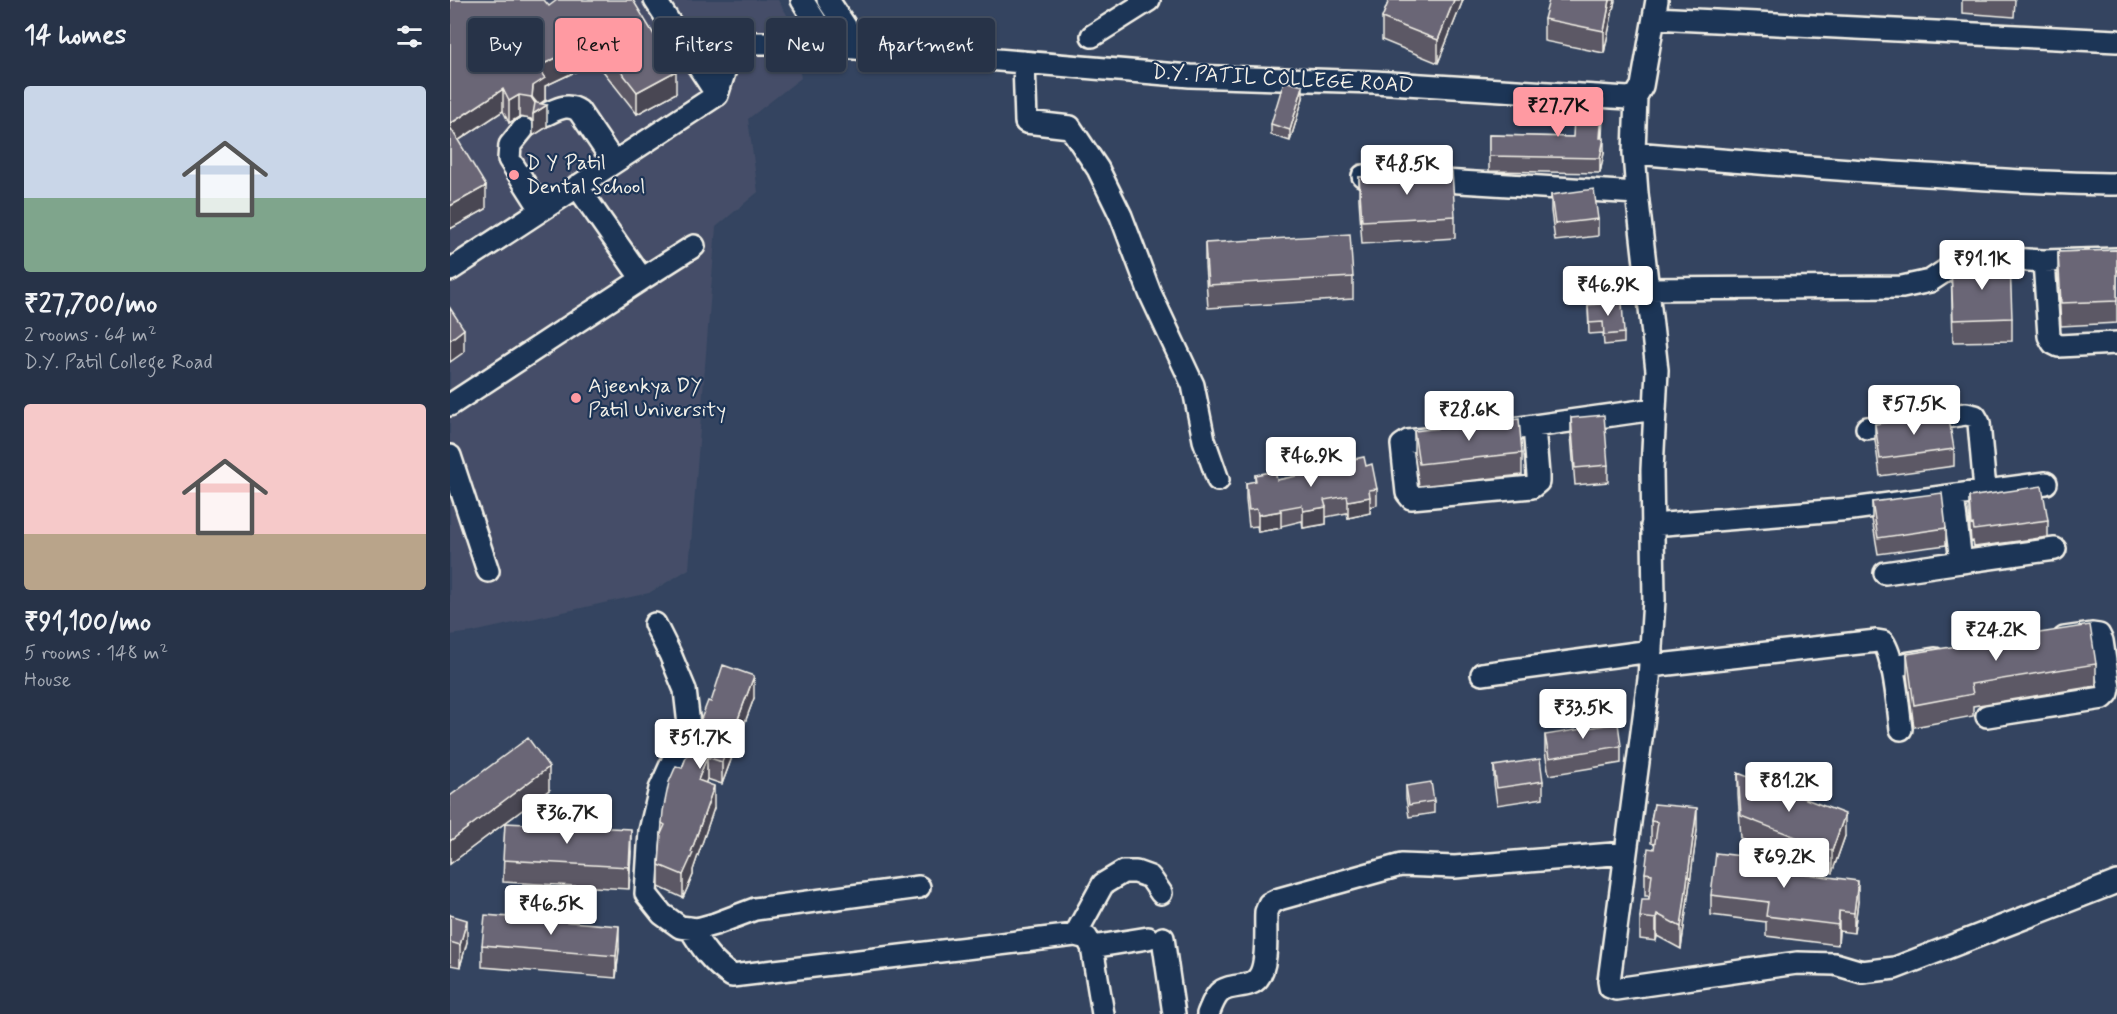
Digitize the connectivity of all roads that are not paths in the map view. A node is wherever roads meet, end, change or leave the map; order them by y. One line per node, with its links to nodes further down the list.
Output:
1 (655, 0): 10 (street)
2 (802, 0): 8 (street)
3 (828, 0): 8 (street)
4 (1149, 0): 6 (street)
5 (1656, 9): 7 (street); 11 (street)
6 (1092, 36)
7 (2117, 41)
8 (848, 42): 9 (street, D.Y. PATIL COLLEGE ROAD); 10 (street, D.Y. PATIL COLLEGE ROAD)
9 (1024, 62): 11 (street, D.Y. PATIL COLLEGE ROAD); 33 (street)
10 (717, 95): 15 (street)
11 (1636, 96): 14 (street)
12 (544, 115): 15 (street)
13 (523, 129): 20 (street)
14 (1634, 153): 17 (street); 19 (street)
15 (613, 161): 18 (street)
16 (1363, 176): 19 (street)
17 (2117, 184)
18 (577, 186): 20 (street); 25 (street)
19 (1637, 193): 26 (street)
20 (541, 209): 24 (street)
21 (694, 246): 25 (street)
22 (2117, 259): 23 (street)
23 (2044, 261): 26 (street); 27 (street)
24 (450, 270)
25 (642, 279): 28 (street)
26 (1647, 289): 29 (street)
27 (2117, 343)
28 (450, 405)
29 (1655, 409): 30 (street); 37 (street)
30 (1534, 427): 30 (street)
31 (1867, 428): 35 (street)
32 (450, 456): 40 (street)
33 (1218, 480)
34 (2046, 483): 35 (street)
35 (1985, 490): 36 (street)
36 (1953, 496): 37 (street); 39 (street)
37 (1652, 525): 45 (street)
38 (2055, 549): 39 (street)
39 (1962, 562): 41 (street)
40 (488, 571)
41 (1885, 573)
42 (655, 624): 54 (street)
43 (2044, 641): 48 (street)
44 (1950, 656): 46 (street)
45 (1650, 659): 46 (street); 47 (street); 50 (street)
46 (1891, 666): 49 (street)
47 (1482, 674)
48 (1987, 716)
49 (1901, 729)
50 (1625, 853): 51 (street); 58 (street)
51 (2117, 882)
52 (919, 887): 54 (street)
53 (1161, 893): 55 (street)
54 (690, 928): 55 (street)
55 (1083, 941): 56 (street); 57 (street)
56 (1103, 1014)
57 (1174, 1014)
58 (1208, 1014)

